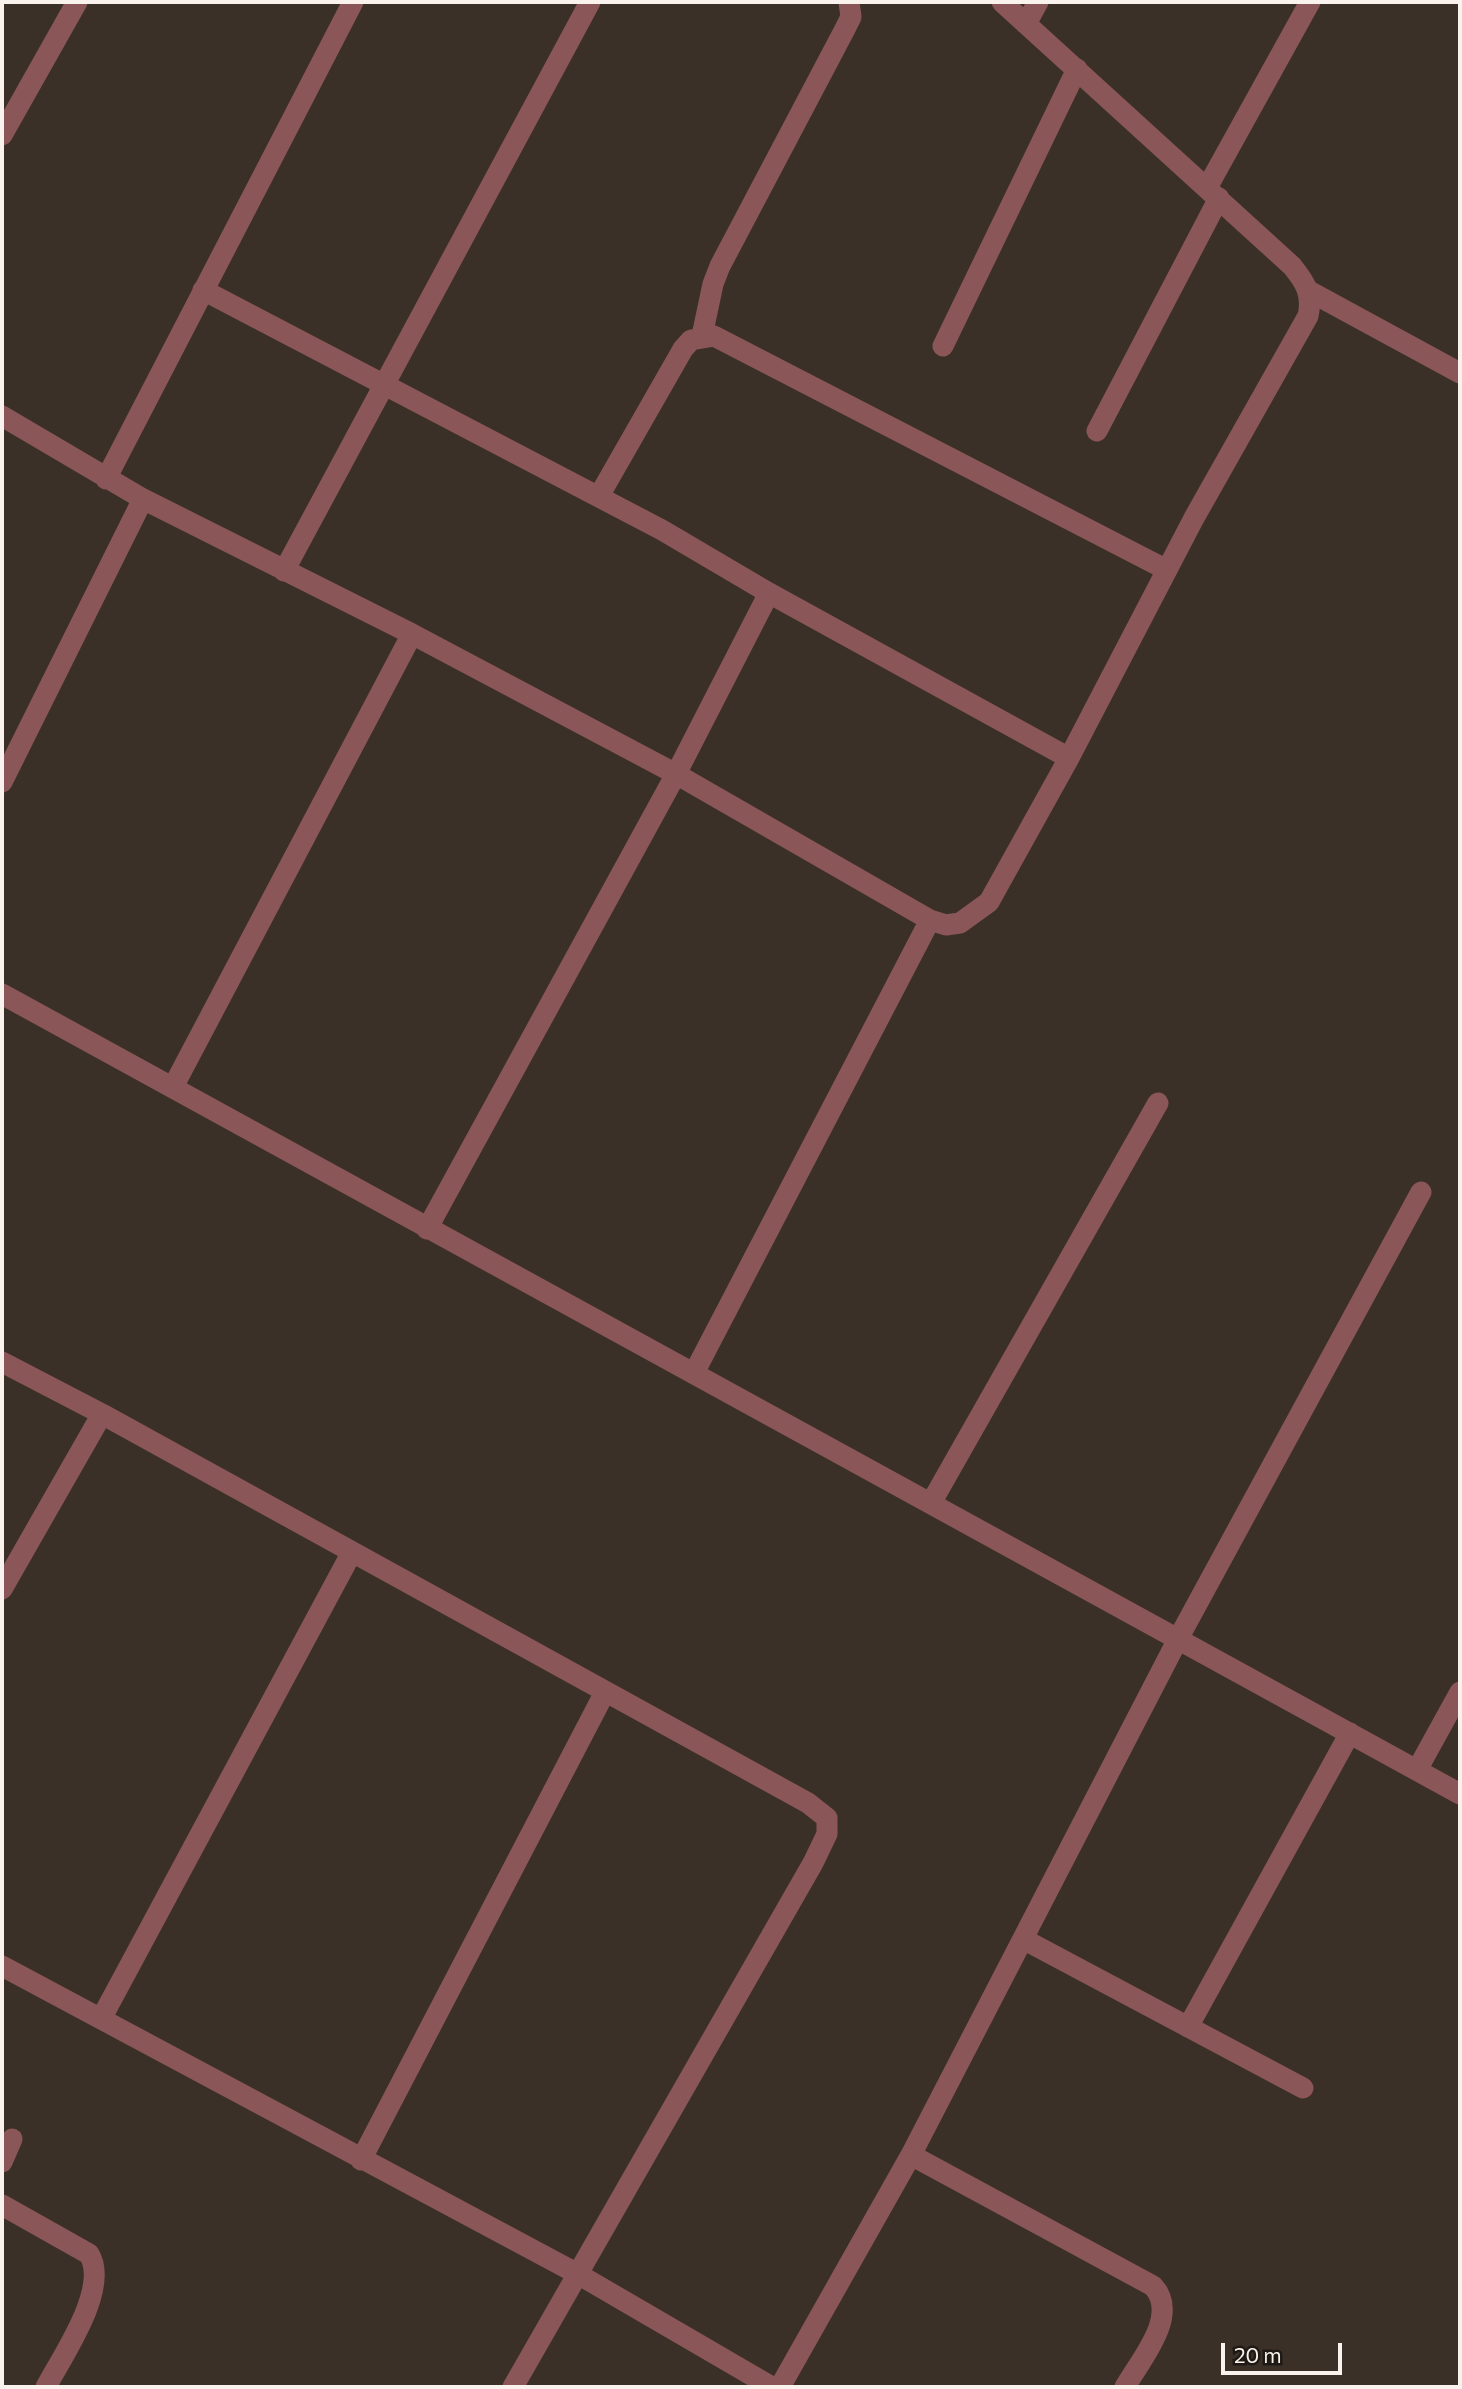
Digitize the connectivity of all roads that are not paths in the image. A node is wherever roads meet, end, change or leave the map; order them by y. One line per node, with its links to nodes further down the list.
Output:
1 (77, 2): 10 (street)
2 (353, 2): 12 (street)
3 (590, 2): 17 (street)
4 (849, 2): 14 (street)
5 (1002, 2): 8 (street)
6 (1038, 2): 8 (street)
7 (1310, 2): 11 (street)
8 (1026, 24): 9 (street)
9 (1077, 69): 11 (street); 15 (street)
10 (2, 133)
11 (1214, 192): 13 (street); 19 (street)
12 (203, 289): 17 (street); 20 (street)
13 (1309, 291): 16 (street); 23 (street)
14 (702, 336): 21 (street); 23 (street)
15 (943, 346)
16 (1460, 373)
17 (385, 384): 21 (street); 24 (street)
18 (2, 416): 20 (street)
19 (1097, 431)
20 (106, 479): 22 (street)
21 (599, 496): 25 (street)
22 (143, 499): 24 (street); 29 (street)
23 (1167, 570): 27 (street)
24 (284, 571): 26 (street)
25 (769, 593): 27 (street); 28 (street)
26 (412, 634): 28 (street); 32 (street)
27 (1069, 758): 30 (street)
28 (676, 775): 30 (street); 35 (street)
29 (2, 782)
30 (930, 920): 37 (street)
31 (2, 994): 32 (street)
32 (173, 1087): 35 (street)
33 (1158, 1103): 39 (street)
34 (1421, 1192): 42 (street)
35 (427, 1228): 37 (street)
36 (2, 1362): 38 (street)
37 (694, 1373): 39 (street)
38 (102, 1414): 40 (street); 41 (street)
39 (931, 1503): 42 (street)
40 (352, 1552): 43 (street); 50 (street)
41 (2, 1589)
42 (1178, 1639): 45 (street); 48 (street)
43 (605, 1692): 55 (street); 58 (street)
44 (1460, 1692): 46 (street)
45 (1350, 1733): 46 (street); 51 (street)
46 (1417, 1770): 47 (street)
47 (1460, 1794)
48 (1023, 1940): 51 (street); 54 (street)
49 (2, 1966): 50 (street)
50 (101, 2020): 55 (street)
51 (1188, 2027): 52 (street)
52 (1303, 2088)
53 (12, 2139): 56 (street)
54 (911, 2155): 62 (street); 63 (street)
55 (360, 2160): 58 (street)
56 (2, 2162)
57 (2, 2206): 59 (street)
58 (576, 2273): 60 (street); 61 (street)
59 (46, 2387)
60 (513, 2387)
61 (772, 2387)
62 (780, 2387)
63 (1125, 2387)

